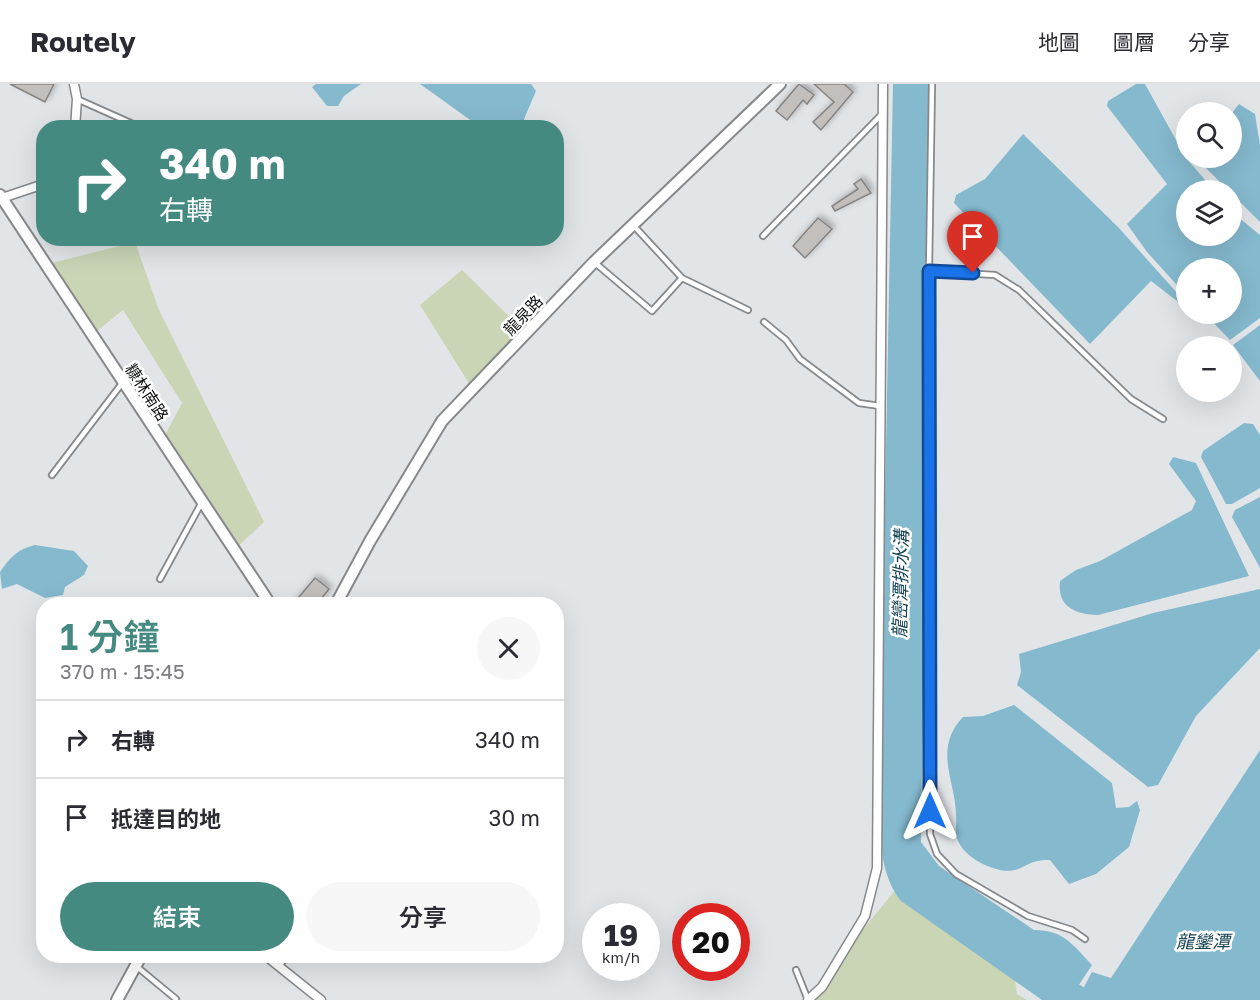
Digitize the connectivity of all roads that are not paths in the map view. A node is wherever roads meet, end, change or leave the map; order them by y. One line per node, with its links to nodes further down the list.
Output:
1 (780, 84): 11 (street, 龍泉路)
2 (882, 84): 6 (street)
3 (932, 84): 14 (lane)
4 (73, 85): 5 (street)
5 (77, 99): 7 (street); 8 (lane)
6 (883, 113): 12 (lane); 19 (street)
7 (76, 120)
8 (124, 120)
9 (36, 186): 10 (street)
10 (1, 196): 18 (street, 糠林南路)
11 (633, 224): 13 (street, 龍泉路); 15 (lane)
12 (763, 236)
13 (594, 262): 15 (lane); 25 (street, 龍泉路)
14 (929, 271): 20 (lane); 26 (lane)
15 (682, 278): 16 (lane)
16 (748, 310)
17 (764, 322): 19 (lane)
18 (123, 382): 21 (lane); 22 (street, 糠林南路)
19 (880, 406): 36 (street)
20 (1162, 419)
21 (52, 475)
22 (202, 502): 23 (lane); 24 (street, 糠林南路)
23 (160, 579)
24 (265, 597)
25 (340, 597)
26 (1085, 939)
27 (138, 963): 34 (street)
28 (141, 963): 33 (lane)
29 (274, 963): 31 (street)
30 (282, 963): 31 (lane)
31 (279, 967): 35 (street)
32 (796, 970): 36 (lane)
33 (176, 999)
34 (117, 1000)
35 (321, 1000)
36 (808, 1000)

